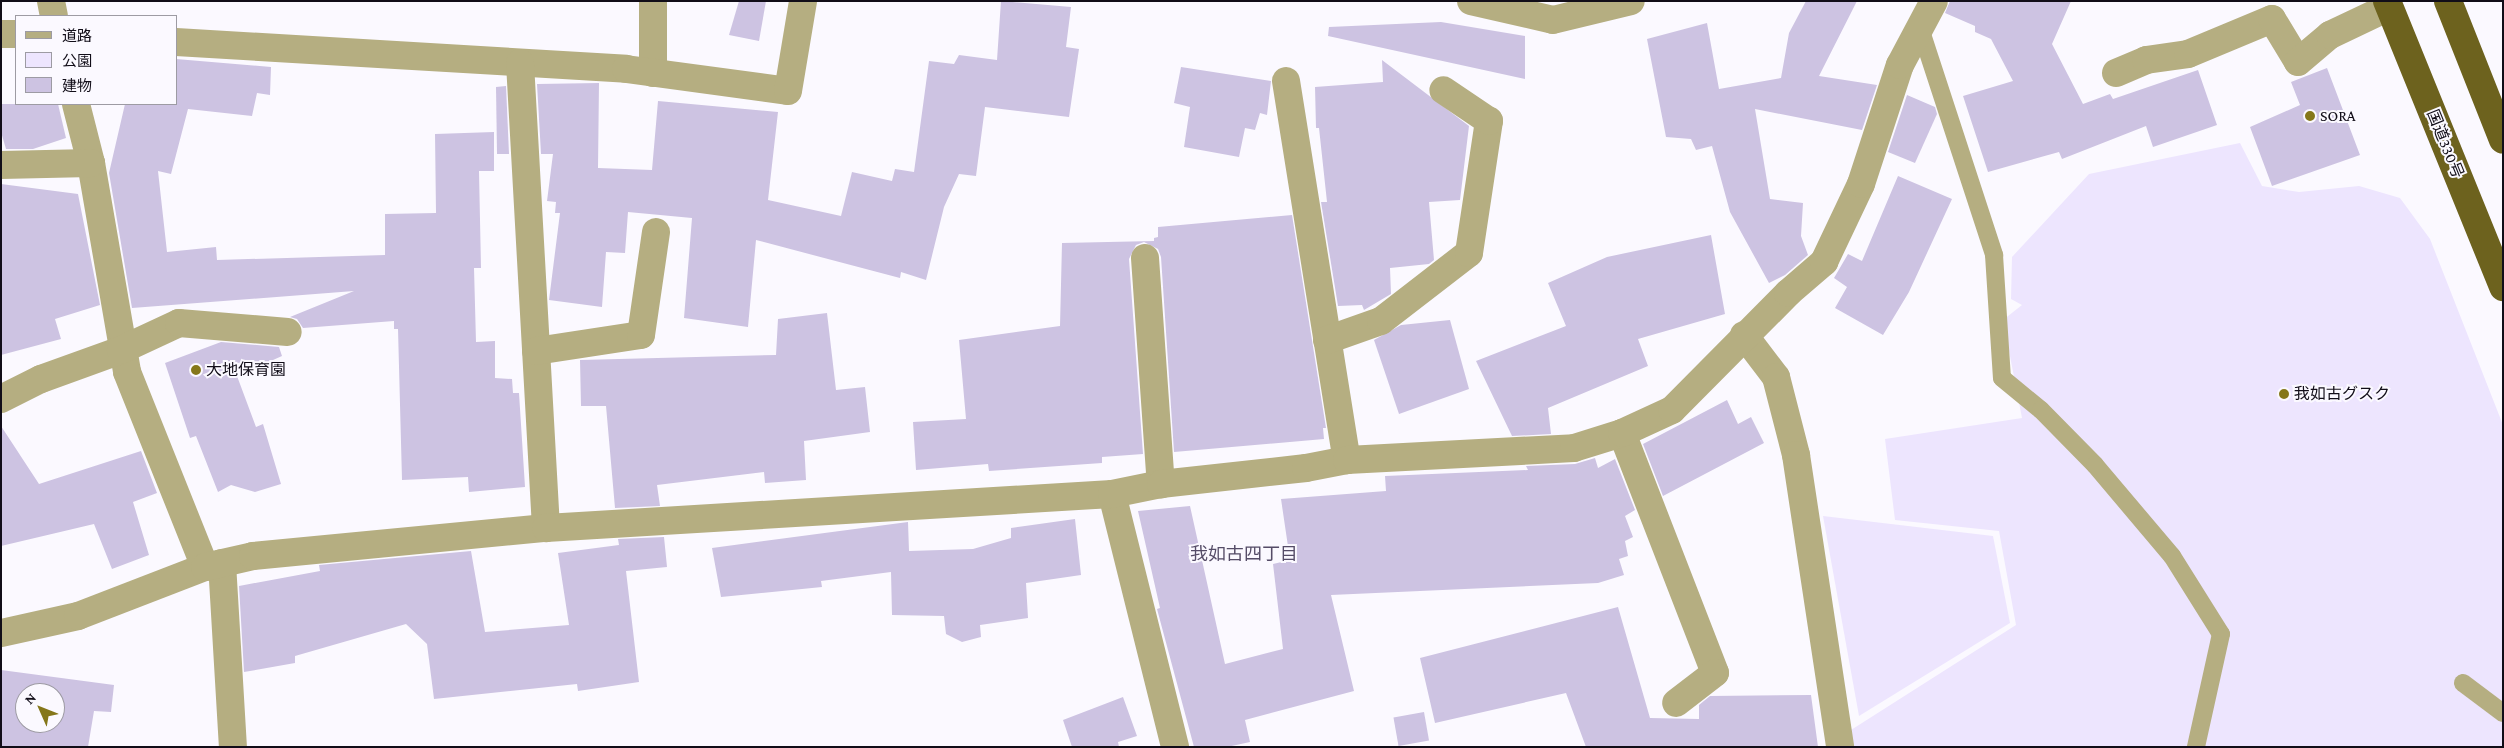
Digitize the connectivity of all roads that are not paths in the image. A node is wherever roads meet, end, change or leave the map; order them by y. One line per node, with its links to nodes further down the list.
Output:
1 (51, 1): 9 (street)
2 (653, 1): 15 (street)
3 (803, 1): 15 (street)
4 (1471, 1): 5 (street)
5 (1631, 1)
6 (1934, 1): 10 (street)
7 (2448, 1): 20 (highway)
8 (2388, 4): 16 (street); 25 (highway, 国道330号)
9 (54, 15)
10 (1920, 28): 27 (street); 45 (lane)
11 (1, 34): 12 (street)
12 (15, 34)
13 (178, 42): 14 (street)
14 (520, 62): 15 (street); 30 (street)
15 (653, 73)
16 (2116, 73)
17 (1286, 81): 28 (street)
18 (1443, 90): 28 (street)
19 (76, 105): 21 (street)
20 (2503, 140)
21 (91, 163): 22 (street); 29 (street)
22 (1, 165)
23 (656, 232): 30 (street)
24 (1145, 258): 34 (street)
25 (2503, 287)
26 (288, 332): 29 (street)
27 (1744, 336): 32 (street); 44 (street)
28 (1328, 340): 33 (street)
29 (121, 350): 31 (street); 37 (street)
30 (536, 351): 36 (street)
31 (1, 399)
32 (1622, 433): 33 (street); 40 (street)
33 (1347, 460): 34 (street)
34 (1161, 484): 35 (street)
35 (1112, 494): 36 (street); 43 (street)
36 (546, 528): 37 (street)
37 (214, 565): 38 (street); 42 (street)
38 (1, 633)
39 (2463, 683): 41 (lane)
40 (1676, 703)
41 (2503, 713)
42 (233, 747)
43 (1175, 747)
44 (1840, 747)
45 (2196, 747)

